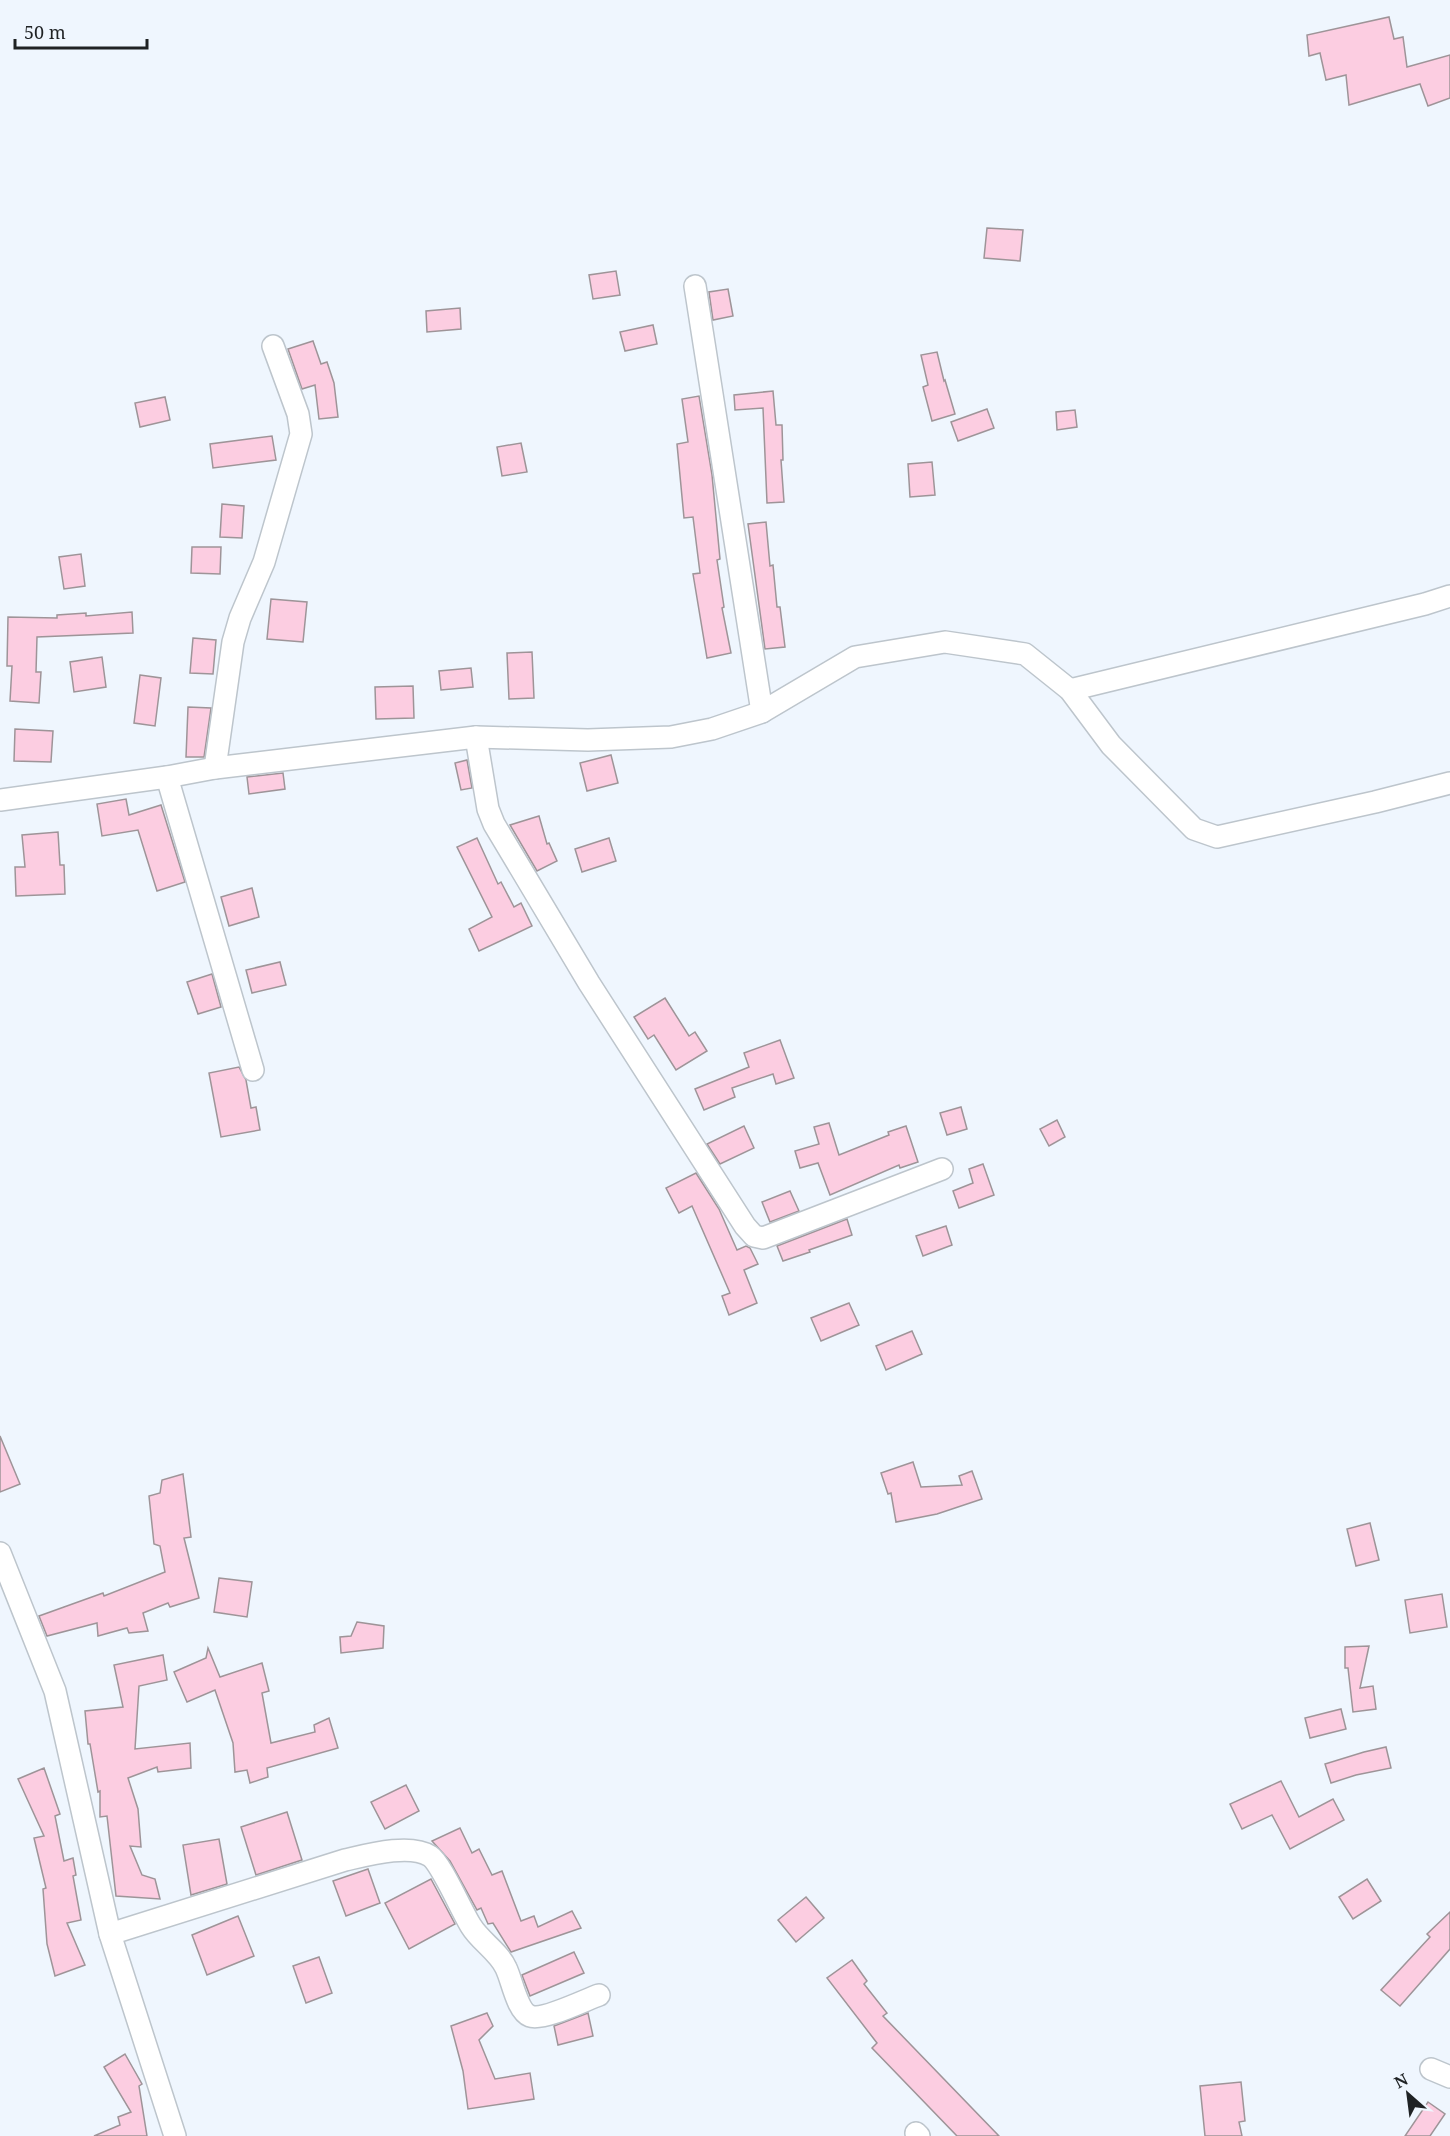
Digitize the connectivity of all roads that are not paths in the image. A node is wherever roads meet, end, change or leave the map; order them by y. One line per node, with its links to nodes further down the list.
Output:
1 (695, 286): 5 (street)
2 (273, 346): 7 (street)
3 (1450, 596): 4 (street)
4 (1070, 690): 5 (street); 9 (street)
5 (762, 712): 6 (street)
6 (476, 737): 7 (street); 12 (street)
7 (215, 768): 8 (street)
8 (167, 777): 10 (street); 11 (street)
9 (1450, 783)
10 (0, 800)
11 (253, 1070)
12 (942, 1168)
13 (0, 1553): 14 (street)
14 (110, 1934): 15 (street); 16 (street)
15 (599, 1995)
16 (175, 2136)

